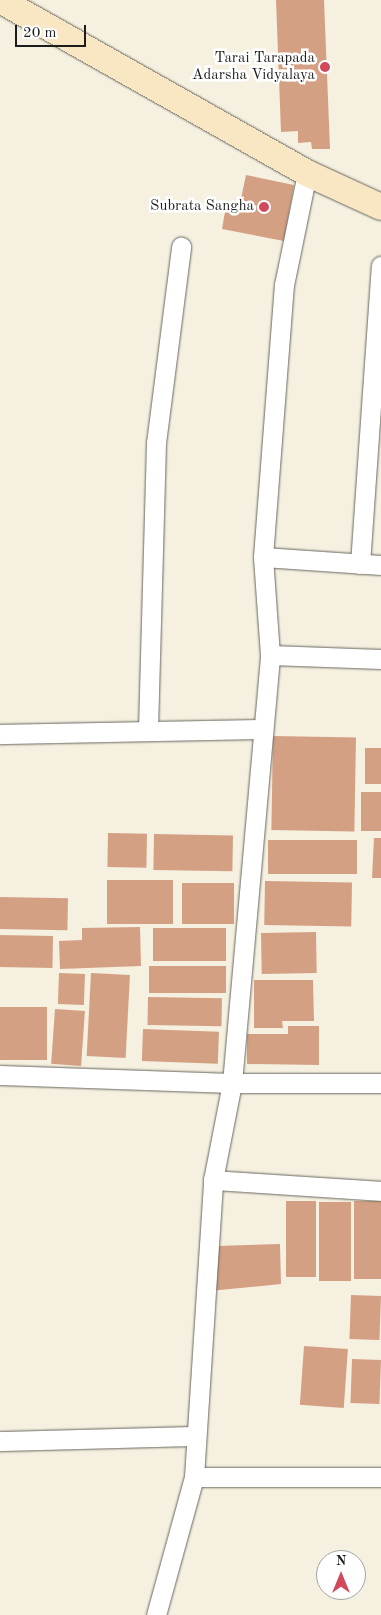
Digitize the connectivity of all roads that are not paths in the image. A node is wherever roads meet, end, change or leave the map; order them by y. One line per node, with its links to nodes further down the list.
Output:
1 (0, 0): 2 (main road)
2 (307, 173): 3 (main road); 6 (street)
3 (381, 207)
4 (180, 247): 11 (street)
5 (381, 266): 7 (street)
6 (263, 557): 7 (street); 9 (street)
7 (360, 564): 8 (street)
8 (381, 565)
9 (270, 655): 10 (street); 12 (street)
10 (381, 659)
11 (148, 729): 12 (street); 13 (street)
12 (263, 730): 16 (street)
13 (0, 734)
14 (0, 1074): 16 (street)
15 (381, 1083): 16 (street)
16 (232, 1084): 17 (street)
17 (213, 1180): 18 (street); 19 (street)
18 (381, 1191)
19 (193, 1436): 20 (street); 21 (street)
20 (0, 1441)
21 (194, 1477): 22 (street); 23 (street)
22 (381, 1477)
23 (156, 1615)

